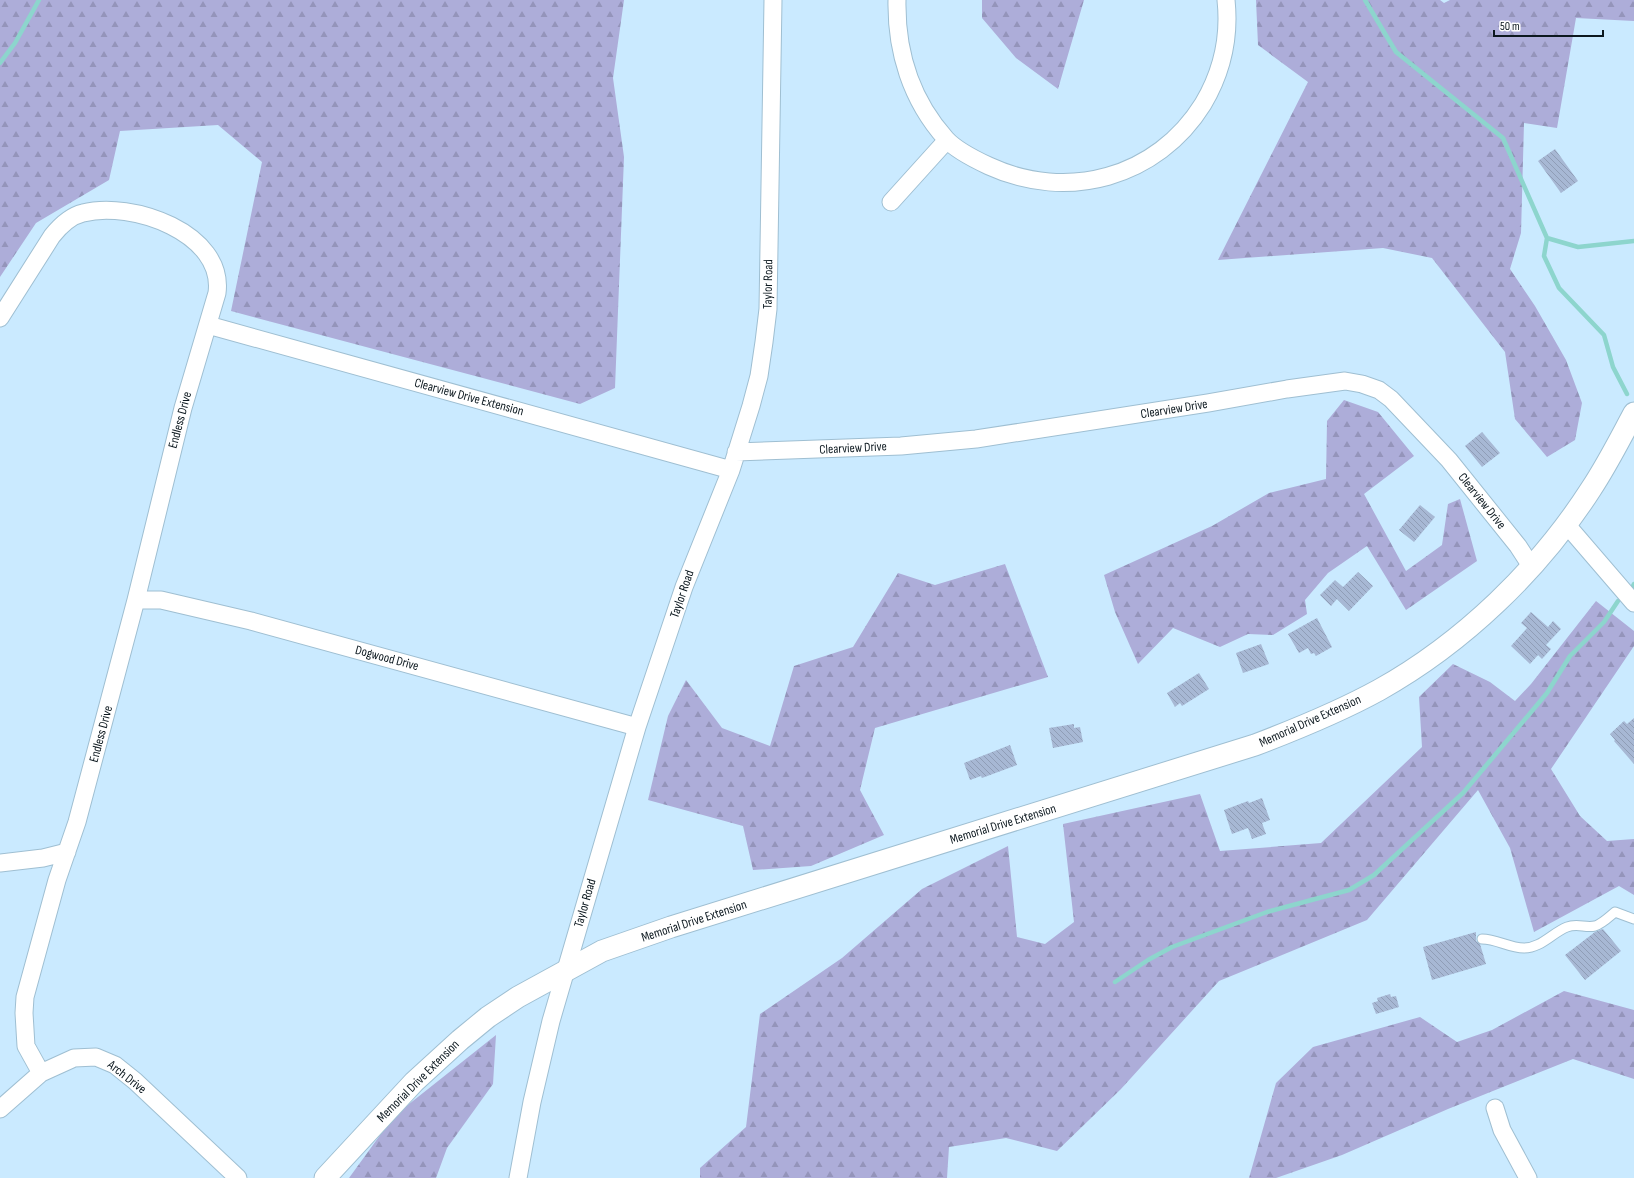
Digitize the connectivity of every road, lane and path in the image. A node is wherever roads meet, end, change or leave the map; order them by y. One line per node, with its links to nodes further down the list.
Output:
1 (773, 0): 9 (street, Taylor Road)
2 (897, 0): 4 (street)
3 (1226, 0): 4 (street)
4 (947, 140): 5 (street)
5 (891, 202)
6 (0, 318): 7 (street, Endless Drive)
7 (208, 325): 10 (street, Clearview Drive Extension); 13 (street, Endless Drive)
8 (1634, 413): 11 (street, Memorial Drive Extension)
9 (736, 452): 10 (street, Taylor Road); 12 (street, Clearview Drive)
10 (730, 470): 15 (street, Taylor Road)
11 (1566, 524): 12 (street, Memorial Drive Extension); 14 (street)
12 (1531, 566): 20 (street, Memorial Drive Extension)
13 (136, 600): 15 (street, Dogwood Drive); 16 (street, Endless Drive)
14 (1634, 603)
15 (637, 727): 20 (street, Taylor Road)
16 (67, 852): 17 (street); 21 (street, Endless Drive)
17 (0, 863)
18 (1634, 919): 19 (lane)
19 (1482, 939)
20 (565, 971): 25 (street, Memorial Drive Extension); 26 (street, Taylor Road)
21 (41, 1073): 23 (street, Arch Drive); 24 (street, Arch Drive)
22 (1495, 1108): 27 (street)
23 (0, 1109)
24 (238, 1178)
25 (325, 1178)
26 (518, 1178)
27 (1528, 1178)

